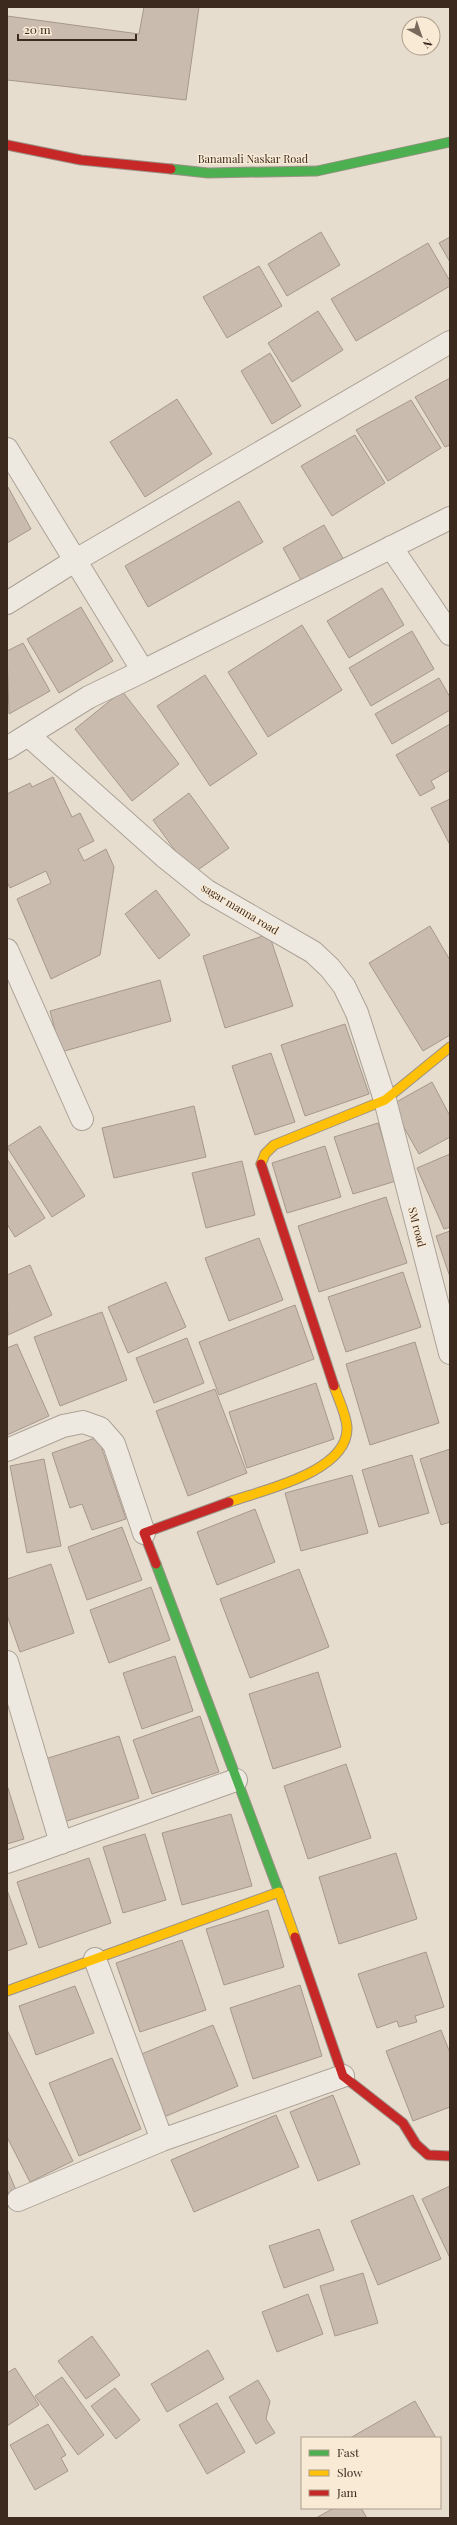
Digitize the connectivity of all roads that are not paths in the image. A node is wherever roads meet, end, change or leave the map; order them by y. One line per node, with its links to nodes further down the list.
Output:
1 (450, 142): 2 (street, Banamali Naskar Road)
2 (7, 146)
3 (450, 342): 7 (street)
4 (7, 449): 7 (street)
5 (450, 518): 6 (street)
6 (390, 547): 9 (street); 10 (street)
7 (76, 560): 8 (street); 10 (street)
8 (7, 603)
9 (450, 634)
10 (143, 671): 11 (street)
11 (28, 735): 12 (street); 15 (street, sagar manna road)
12 (7, 748)
13 (7, 950): 16 (street)
14 (448, 1052): 15 (street)
15 (385, 1100): 17 (street, SM road); 19 (street)
16 (82, 1119)
17 (450, 1353)
18 (7, 1450): 19 (street)
19 (144, 1533): 21 (street)
20 (7, 1662): 22 (street)
21 (236, 1780): 22 (street); 24 (street)
22 (61, 1843): 23 (street)
23 (7, 1862)
24 (279, 1892): 25 (street); 27 (street)
25 (95, 1959): 26 (street); 28 (street)
26 (7, 1991)
27 (342, 2076): 28 (street); 29 (street)
28 (162, 2140): 30 (street)
29 (450, 2156)
30 (18, 2200)

